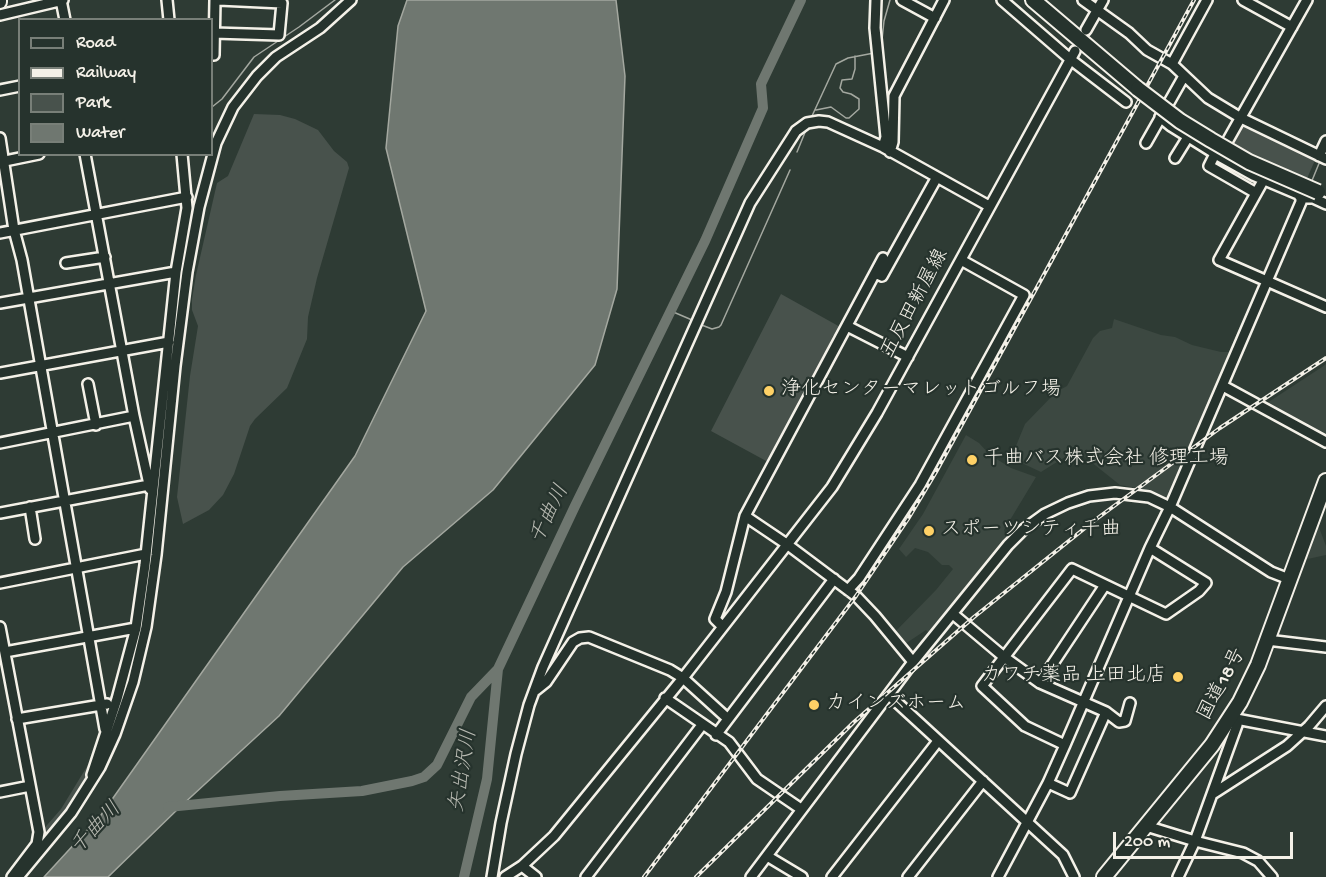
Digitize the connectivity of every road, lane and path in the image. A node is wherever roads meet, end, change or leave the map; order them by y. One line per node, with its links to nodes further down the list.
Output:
1 (167, 0): 18 (street)
2 (217, 0): 22 (street); 22 (street)
3 (351, 0): 37 (street)
4 (876, 0): 36 (street)
5 (902, 0): 19 (street)
6 (944, 0): 19 (street)
7 (1002, 0): 24 (street)
8 (1033, 0): 50 (highway, bridge)
9 (1083, 0): 15 (street)
10 (1103, 0): 15 (street)
11 (1207, 0): 25 (street)
12 (1243, 0): 20 (street)
13 (1307, 0): 20 (street)
14 (62, 1): 16 (street); 17 (street)
15 (1097, 11): 21 (street); 25 (street)
16 (0, 15)
17 (65, 18)
18 (169, 18)
19 (934, 18): 36 (street)
20 (1292, 27): 31 (street)
21 (1086, 30)
22 (214, 33): 23 (street)
23 (213, 55)
24 (1073, 55): 29 (street); 52 (street, 五反田新屋線)
25 (1172, 64): 26 (street)
26 (1184, 76): 30 (street); 31 (street)
27 (18, 86): 28 (street)
28 (0, 90)
29 (1126, 102)
30 (1160, 117): 32 (street); 35 (street)
31 (1241, 118): 38 (street); 43 (street)
32 (1188, 137): 38 (street); 44 (street)
33 (0, 138): 45 (street)
34 (1326, 141): 43 (street)
35 (1146, 143)
36 (886, 150): 46 (street); 114 (street)
37 (213, 154)
38 (1217, 155): 47 (street); 48 (street)
39 (28, 156): 45 (street)
40 (85, 156): 53 (street)
41 (182, 156): 49 (street)
42 (213, 156): 87 (street)
43 (1322, 157)
44 (1175, 158)
45 (2, 161): 54 (street)
46 (937, 177): 52 (street); 61 (street)
47 (1264, 179): 48 (street); 51 (street)
48 (1256, 193): 62 (street)
49 (187, 197): 53 (street); 60 (street)
50 (1323, 197): 51 (street)
51 (1301, 198): 62 (street)
52 (989, 206): 58 (street, 五反田新屋線)
53 (97, 214): 54 (street); 56 (street)
54 (14, 230): 55 (street); 64 (street)
55 (0, 233)
56 (105, 257): 59 (street); 63 (street)
57 (883, 258): 61 (street)
58 (960, 260): 70 (street, 五反田新屋線); 98 (street)
59 (66, 263)
60 (176, 272): 63 (street); 68 (street)
61 (874, 273): 67 (street)
62 (1268, 281): 66 (street); 74 (street)
63 (110, 284): 64 (street); 69 (street)
64 (28, 298): 65 (street); 71 (street)
65 (0, 303)
66 (1326, 307)
67 (847, 326): 70 (street); 86 (street)
68 (169, 342): 69 (street); 81 (street)
69 (123, 351): 71 (street); 75 (street)
70 (908, 357): 89 (street, 五反田新屋線)
71 (40, 367): 72 (street); 77 (street)
72 (0, 373)
73 (88, 384): 76 (street)
74 (1223, 386): 78 (street); 84 (street)
75 (134, 416): 76 (street); 81 (street)
76 (96, 425): 77 (street)
77 (52, 432): 79 (street); 82 (street)
78 (1326, 442)
79 (0, 443)
80 (1326, 481): 95 (highway, 国道18号)
81 (151, 490): 82 (street); 87 (street); 91 (street)
82 (64, 501): 83 (street); 93 (street)
83 (30, 507): 85 (street); 88 (street)
84 (1170, 507): 90 (street); 95 (street); 101 (street)
85 (0, 513)
86 (745, 516): 89 (street); 102 (street)
87 (160, 517): 100 (street)
88 (35, 539)
89 (788, 545): 94 (street); 102 (street, 五反田新屋線)
90 (1150, 548): 99 (street); 99 (street)
91 (146, 554): 92 (street); 93 (street)
92 (145, 565): 100 (street); 104 (street)
93 (76, 568): 96 (street); 105 (street)
94 (834, 579): 98 (street); 123 (street)
95 (1289, 579): 106 (highway, 国道18号)
96 (0, 583)
97 (1105, 585): 99 (street); 109 (street); 113 (street)
98 (848, 590): 110 (street)
99 (1129, 596): 118 (street)
100 (150, 601): 134 (street)
101 (953, 614): 109 (street); 110 (street)
102 (722, 626): 112 (street, 五反田新屋線)
103 (0, 627): 108 (street)
104 (136, 628): 105 (street); 117 (street)
105 (89, 637): 108 (street); 120 (street)
106 (1267, 640): 107 (street); 124 (highway, 国道18号)
107 (1326, 647)
108 (5, 652): 111 (street)
109 (1004, 657): 113 (street); 132 (street)
110 (913, 662): 115 (street)
111 (4, 676): 125 (street)
112 (682, 678): 114 (street); 116 (street, 五反田新屋線); 123 (street)
113 (1040, 682): 118 (street)
114 (535, 690): 147 (street)
115 (890, 696): 131 (street); 139 (street)
116 (665, 698): 126 (street); 144 (street, 五反田新屋線)
117 (115, 702): 120 (street); 127 (street)
118 (1084, 703): 122 (street); 132 (street)
119 (1130, 703): 122 (street)
120 (100, 705): 125 (street); 127 (street)
121 (1326, 705): 128 (street)
122 (1106, 712): 135 (street)
123 (727, 718): 129 (street)
124 (1231, 718): 128 (street); 138 (street); 141 (highway, 国道18号)
125 (17, 719): 136 (street)
126 (702, 725): 129 (street); 150 (street)
127 (105, 731): 134 (street)
128 (1302, 731): 130 (street); 138 (street)
129 (716, 735): 139 (street)
130 (1326, 736)
131 (938, 741): 133 (street); 153 (street)
132 (1065, 745): 135 (street)
133 (983, 781): 140 (street); 154 (street)
134 (91, 782): 146 (street)
135 (1048, 783): 140 (street)
136 (30, 786): 137 (street); 145 (street)
137 (0, 792)
138 (1214, 793): 142 (street)
139 (801, 809): 143 (street)
140 (1026, 823): 155 (street); 156 (street)
141 (1146, 826): 142 (street); 157 (highway, 国道18号)
142 (1195, 841): 158 (street); 159 (street)
143 (766, 856): 151 (street); 152 (street)
144 (522, 866): 148 (street, 五反田新屋線); 149 (street)
145 (12, 877)
146 (18, 877)
147 (492, 877)
148 (505, 877)
149 (536, 877)
150 (586, 877)
151 (751, 877)
152 (802, 877)
153 (832, 877)
154 (908, 877)
155 (998, 877)
156 (1074, 877)
157 (1104, 877)
158 (1178, 877)
159 (1272, 877)

